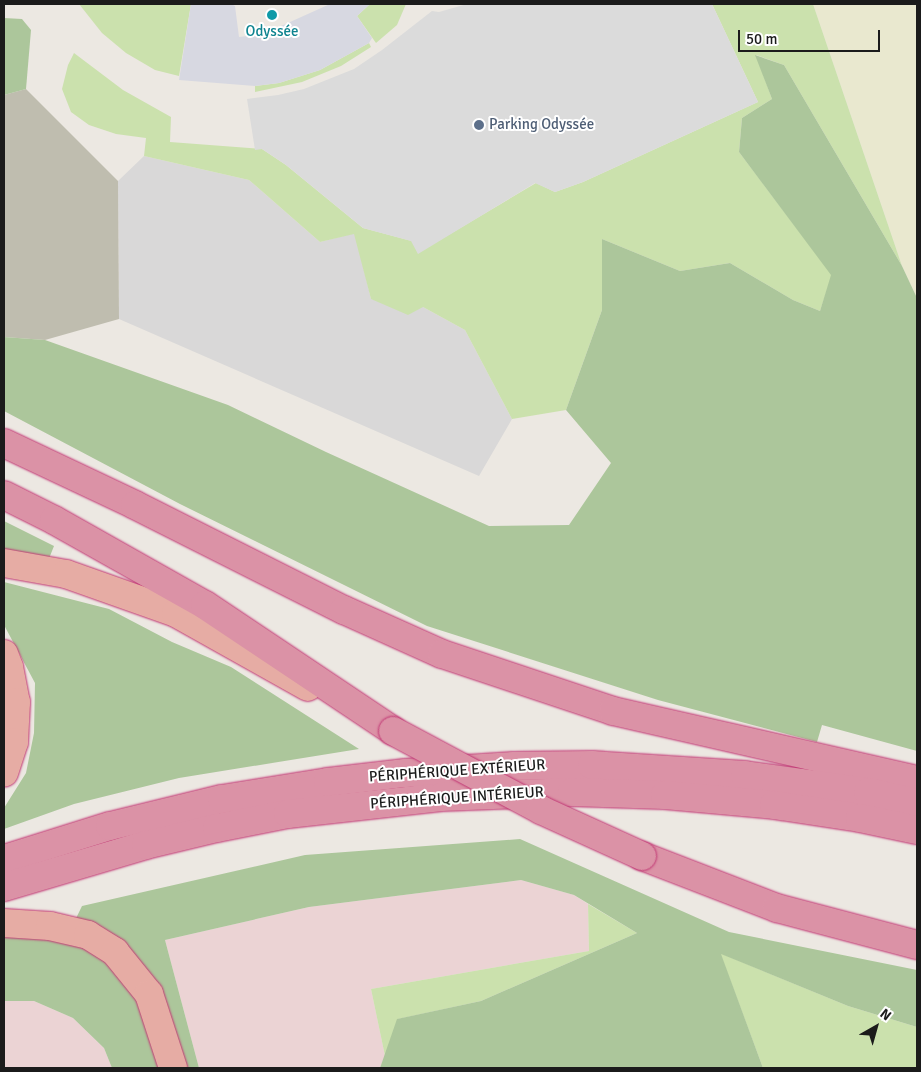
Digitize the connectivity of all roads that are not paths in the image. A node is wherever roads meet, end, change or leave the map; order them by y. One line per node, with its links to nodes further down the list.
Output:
1 (4, 443): 7 (highway)
2 (4, 495): 5 (highway)
3 (4, 563): 5 (highway)
4 (4, 654): 6 (highway)
5 (393, 731): 13 (highway, bridge)
6 (4, 772)
7 (917, 780)
8 (917, 802): 10 (highway, PÉRIPHÉRIQUE EXTÉRIEUR)
9 (917, 830): 11 (highway, PÉRIPHÉRIQUE INTÉRIEUR)
10 (4, 858)
11 (4, 887)
12 (4, 923): 14 (highway)
13 (917, 945)
14 (173, 1068)

